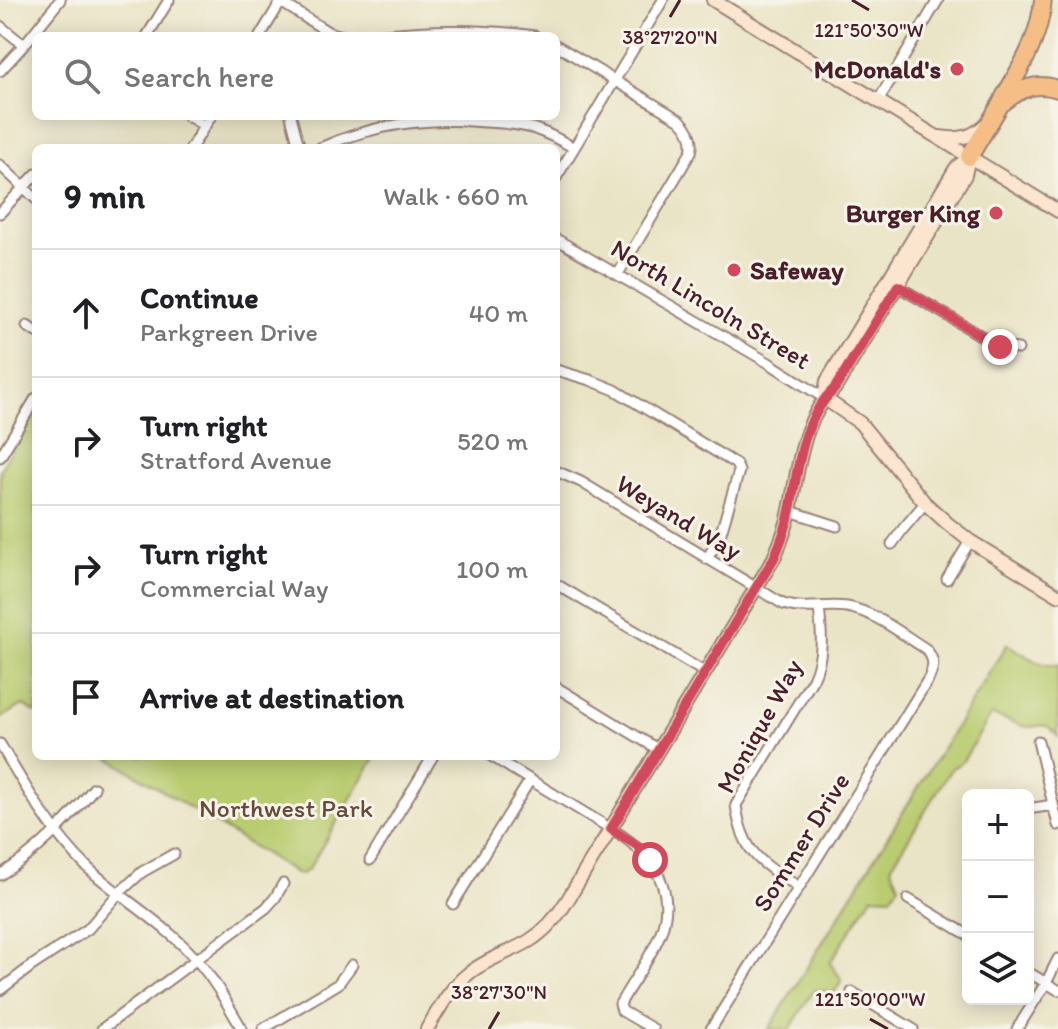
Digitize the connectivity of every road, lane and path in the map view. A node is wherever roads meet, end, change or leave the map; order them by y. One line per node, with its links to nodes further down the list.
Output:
1 (60, 0): 9 (street)
2 (169, 0): 10 (street)
3 (663, 0): 19 (street)
4 (713, 0): 21 (street)
5 (938, 0): 21 (street)
6 (1043, 0): 22 (highway)
7 (282, 1): 11 (street); 12 (street)
8 (0, 26): 16 (street)
9 (34, 32)
10 (149, 32)
11 (263, 32)
12 (323, 32)
13 (398, 32): 14 (street)
14 (503, 32)
15 (32, 35): 16 (street)
16 (24, 45): 18 (street)
17 (560, 47): 19 (street)
18 (0, 71)
19 (615, 80): 31 (street); 41 (street)
20 (1058, 89): 22 (highway)
21 (878, 101): 27 (street)
22 (999, 108): 27 (street); 32 (highway)
23 (195, 120): 26 (street)
24 (209, 120): 26 (street)
25 (292, 120): 29 (street)
26 (205, 126): 28 (street)
27 (933, 134): 32 (street)
28 (194, 144)
29 (300, 144)
30 (330, 144): 31 (street)
31 (574, 148): 34 (street)
32 (969, 157): 38 (street); 42 (street)
33 (0, 165): 36 (street)
34 (560, 171)
35 (32, 178): 36 (street)
36 (23, 187): 37 (street); 39 (street)
37 (32, 195)
38 (1058, 211)
39 (0, 213)
40 (560, 241): 41 (street, North Lincoln Street)
41 (618, 274): 45 (street, North Lincoln Street)
42 (893, 283): 43 (street); 45 (street)
43 (1018, 349)
44 (560, 371): 55 (street)
45 (824, 398): 50 (street, North Lincoln Street); 51 (street)
46 (32, 403): 47 (street)
47 (4, 440): 48 (street)
48 (0, 457)
49 (560, 473): 55 (street, Weyand Way)
50 (925, 503): 53 (street, North Lincoln Street); 54 (street)
51 (790, 511): 52 (street); 58 (street)
52 (837, 526)
53 (970, 541): 56 (street); 59 (street, North Lincoln Street)
54 (892, 544)
55 (707, 559): 58 (street, Weyand Way)
56 (947, 579)
57 (560, 586): 61 (street)
58 (757, 589): 60 (street, Weyand Way); 61 (street)
59 (1058, 595)
60 (819, 608): 62 (street, Weyand Way); 81 (street, Monique Way)
61 (706, 673): 66 (street)
62 (929, 678): 81 (street, Sommer Drive)
63 (560, 689): 66 (street)
64 (1038, 741): 72 (street)
65 (0, 744): 67 (street)
66 (659, 750): 75 (street)
67 (3, 757): 76 (street)
68 (431, 760): 78 (street)
69 (498, 760): 70 (street)
70 (530, 780): 75 (street); 84 (street)
71 (94, 788): 76 (street)
72 (1053, 805): 73 (street); 74 (street)
73 (1034, 808)
74 (1058, 825)
75 (611, 829): 94 (street); 98 (street)
76 (56, 832): 79 (street); 82 (street)
77 (174, 854): 82 (street)
78 (370, 860)
79 (0, 875)
80 (283, 884): 86 (street)
81 (799, 887): 99 (street, Sommer Drive)
82 (118, 894): 86 (street); 91 (street)
83 (908, 899): 85 (street)
84 (453, 904)
85 (965, 933)
86 (197, 959): 95 (street); 96 (street)
87 (1058, 959): 90 (street)
88 (352, 965): 97 (street)
89 (1034, 976): 90 (street)
90 (1046, 983): 92 (street); 101 (street)
91 (0, 990)
92 (1058, 990)
93 (852, 992): 100 (street)
94 (651, 1028)
95 (102, 1029)
96 (242, 1029)
97 (263, 1029)
98 (427, 1029)
99 (711, 1029)
100 (913, 1029)
101 (1017, 1029)

